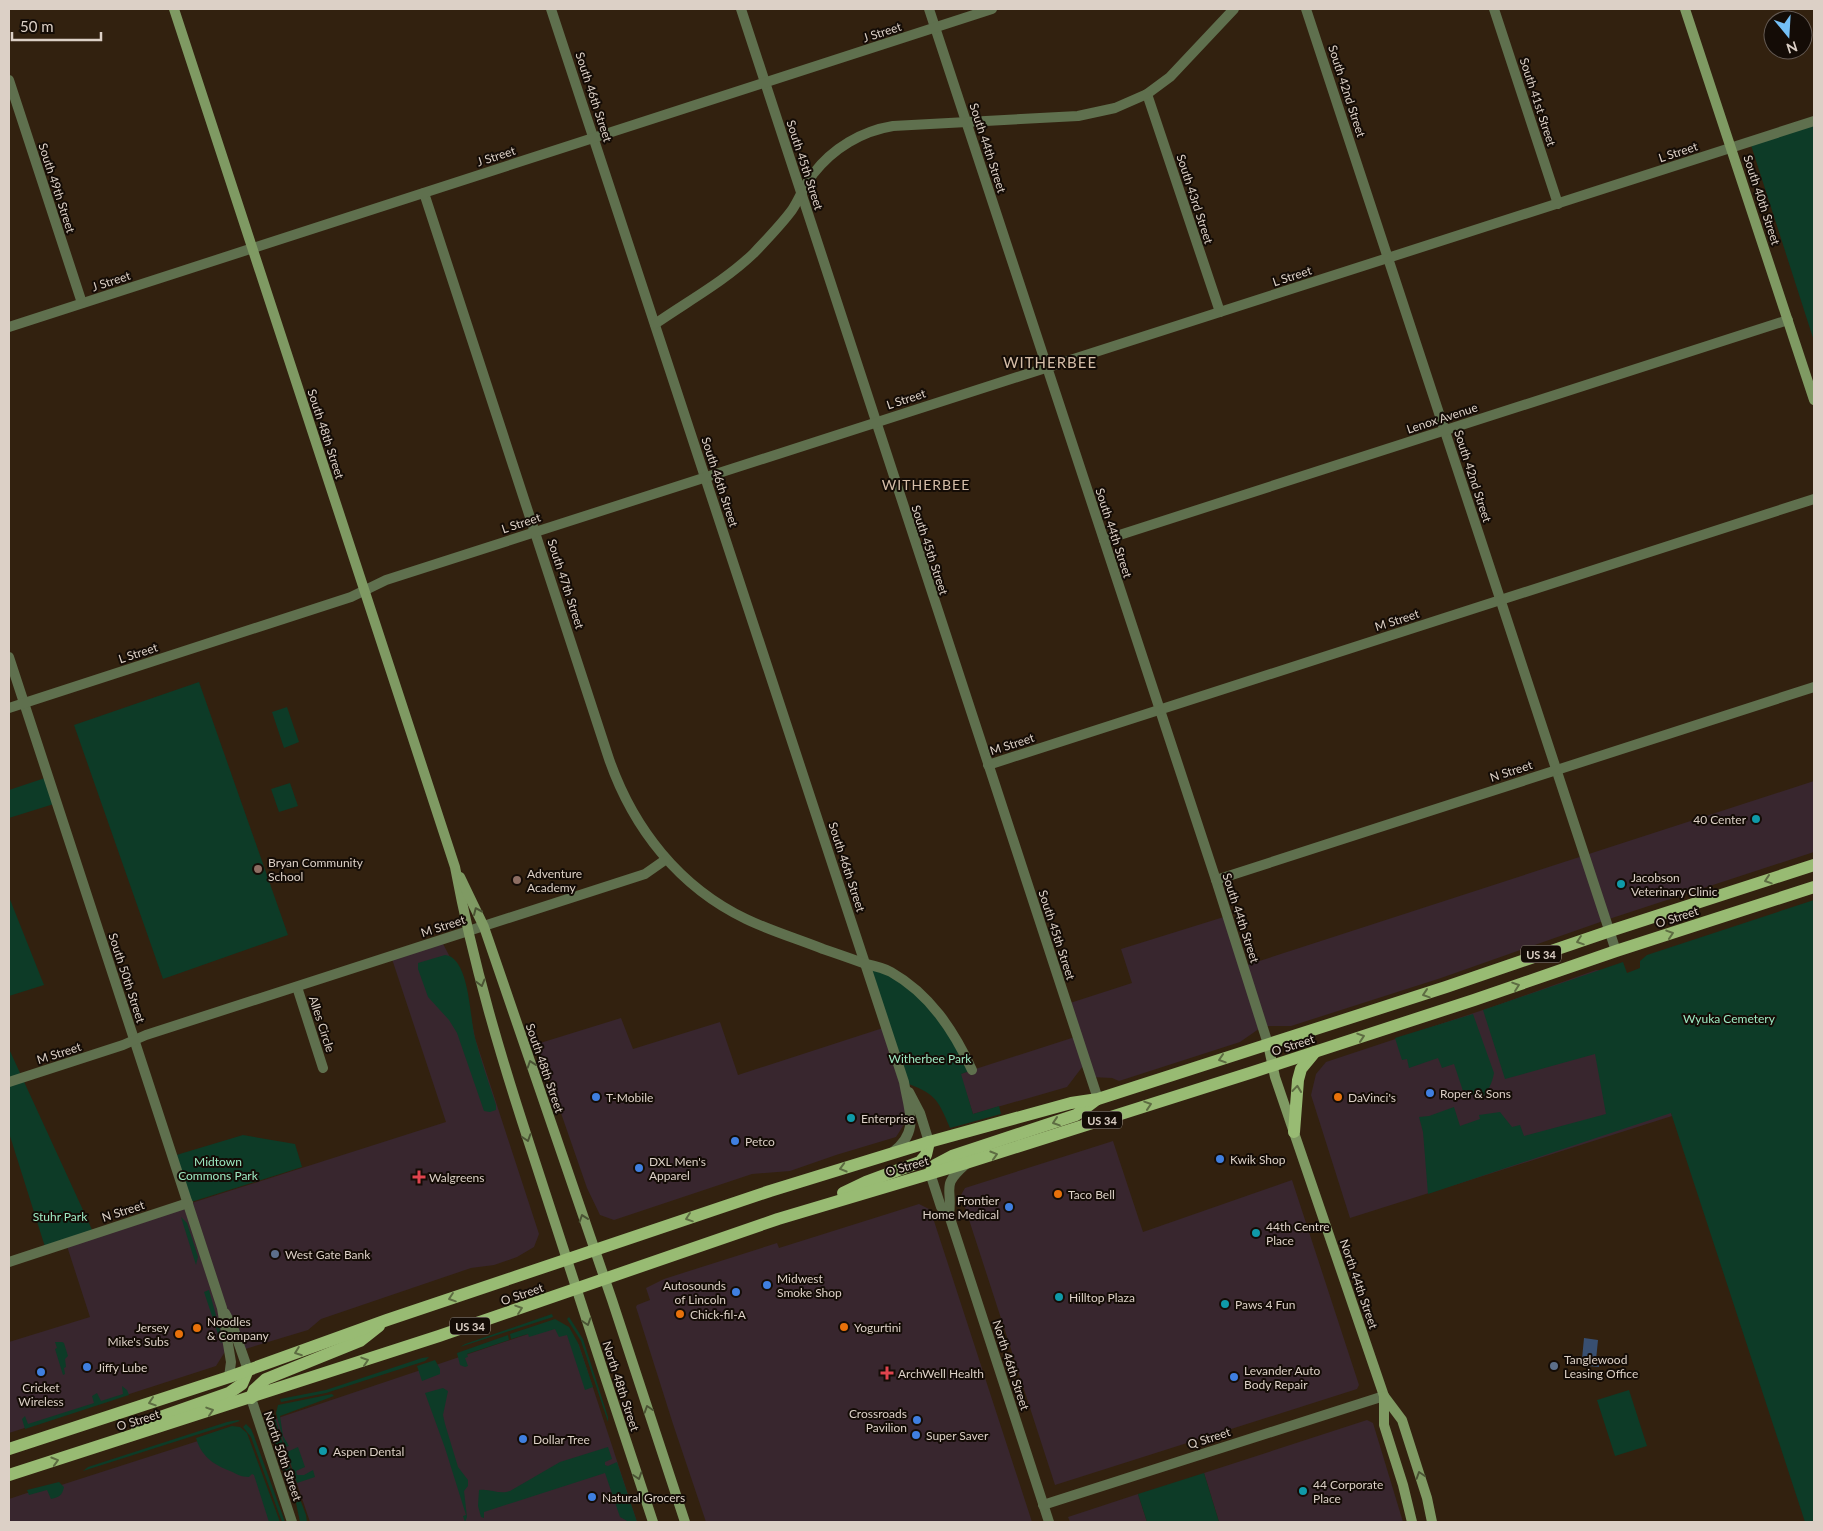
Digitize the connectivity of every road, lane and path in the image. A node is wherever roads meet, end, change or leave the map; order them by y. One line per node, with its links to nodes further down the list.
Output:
1 (174, 9): 21 (main road, South 48th Street)
2 (552, 9): 16 (street, South 46th Street)
3 (740, 9): 12 (street, South 45th Street)
4 (929, 9): 10 (street, South 44th Street)
5 (992, 9): 10 (street, J Street)
6 (1234, 9): 13 (street)
7 (1306, 9): 22 (street, South 42nd Street)
8 (1494, 9): 20 (street, South 41st Street)
9 (1685, 9): 17 (main road, South 40th Street)
10 (935, 27): 12 (street, J Street); 14 (street, South 44th Street)
11 (9, 80): 23 (street, South 49th Street)
12 (765, 82): 16 (street, J Street); 19 (street, South 45th Street)
13 (1147, 94): 14 (street); 24 (street, South 43rd Street)
14 (967, 121): 19 (street); 28 (street, South 44th Street)
15 (1814, 121): 17 (street, L Street)
16 (594, 138): 18 (street, J Street); 26 (street, South 46th Street)
17 (1731, 148): 20 (street, L Street); 25 (main road, South 40th Street)
18 (424, 193): 21 (street, J Street); 34 (street, South 47th Street)
19 (801, 195): 26 (street); 30 (street, South 45th Street)
20 (1558, 204): 22 (street, L Street)
21 (252, 248): 23 (street, J Street); 36 (main road, South 48th Street)
22 (1388, 258): 24 (street, L Street); 31 (street, South 42nd Street)
23 (82, 303): 27 (street, J Street)
24 (1220, 312): 28 (street, L Street)
25 (1788, 320): 29 (main road, South 40th Street); 31 (street, Lenox Avenue)
26 (655, 324): 32 (street, South 46th Street)
27 (9, 327)
28 (1047, 367): 30 (street, L Street); 35 (street, South 44th Street)
29 (1814, 400)
30 (876, 422): 32 (street, L Street); 43 (street, South 45th Street)
31 (1445, 430): 35 (street, Lenox Avenue); 37 (street, South 42nd Street)
32 (705, 477): 34 (street, L Street); 54 (street, South 46th Street)
33 (1814, 499): 37 (street, M Street)
34 (535, 531): 36 (street, L Street); 45 (street, South 47th Street)
35 (1104, 540): 42 (street, South 44th Street)
36 (365, 591): 40 (street, L Street); 47 (main road, South 48th Street)
37 (1501, 599): 42 (street, M Street); 44 (street, South 42nd Street)
38 (9, 657): 40 (street, South 50th Street)
39 (1814, 687): 44 (street, N Street)
40 (24, 703): 41 (street, L Street); 56 (street, South 50th Street)
41 (9, 708)
42 (1160, 710): 43 (street, M Street); 48 (street, South 44th Street)
43 (988, 765): 64 (street, South 45th Street)
44 (1556, 770): 48 (street, N Street); 51 (street, South 42nd Street)
45 (665, 860): 50 (street, M Street); 54 (street)
46 (1814, 865): 51 (main road, O Street / US 34, one-way to 51)
47 (455, 867): 50 (main road, South 48th Street, one-way to 47); 52 (main road, South 48th Street)
48 (1216, 880): 57 (street, South 44th Street)
49 (1814, 888): 53 (main road, O Street / US 34, one-way to 49)
50 (484, 927): 52 (street, M Street); 73 (main road, South 48th Street, one-way to 50)
51 (1610, 931): 53 (street, South 42nd Street); 57 (main road, O Street / US 34, one-way to 57)
52 (468, 932): 55 (street, M Street); 74 (main road, South 48th Street, one-way to 74)
53 (1616, 951): 58 (main road, O Street / US 34, one-way to 53)
54 (866, 963): 61 (street); 63 (street, South 46th Street)
55 (297, 987): 56 (street, M Street); 60 (street, Alles Circle)
56 (135, 1040): 62 (street, M Street); 70 (street, South 50th Street)
57 (1268, 1044): 59 (main road, South 44th Street); 64 (main road, O Street / US 34, one-way to 64)
58 (1315, 1052): 59 (main road, O Street / US 34); 65 (main road, one-way to 58)
59 (1273, 1066): 65 (main road, North 44th Street); 68 (main road, O Street / US 34, one-way to 59)
60 (323, 1068)
61 (972, 1070)
62 (9, 1082)
63 (904, 1082): 66 (street, South 46th Street); 67 (street, South 46th Street)
64 (1098, 1099): 66 (main road, O Street / US 34); 69 (main road, one-way to 69)
65 (1294, 1132): 82 (main road, North 44th Street)
66 (929, 1142): 67 (main road, O Street / US 34); 71 (main road)
67 (890, 1154): 73 (main road, O Street / US 34, one-way to 73)
68 (966, 1163): 69 (main road, O Street / US 34); 72 (street, North 46th Street)
69 (930, 1173): 71 (main road, O Street / US 34); 72 (street, North 46th Street)
70 (188, 1203): 75 (street, N Street); 78 (street, South 50th Street)
71 (824, 1204): 76 (main road, O Street / US 34)
72 (949, 1215): 87 (street, North 46th Street)
73 (594, 1249): 74 (main road, O Street / US 34); 76 (main road, South 48th Street)
74 (566, 1259): 77 (main road, North 48th Street); 79 (main road, O Street / US 34, one-way to 79)
75 (9, 1262)
76 (605, 1280): 77 (main road, O Street / US 34); 90 (main road, North 48th Street, one-way to 76)
77 (576, 1290): 83 (main road, O Street / US 34, one-way to 77); 89 (main road, North 48th Street, one-way to 89)
78 (222, 1308): 80 (street, South 50th Street); 81 (street, South 50th Street)
79 (387, 1320): 80 (main road, O Street / US 34, one-way to 80); 83 (main road)
80 (248, 1370): 81 (main road, O Street / US 34); 84 (main road)
81 (229, 1377): 85 (main road, O Street / US 34, one-way to 85)
82 (1384, 1396): 87 (street, Q Street); 92 (main road, North 44th Street); 93 (main road, North 44th Street, one-way to 82)
83 (251, 1398): 84 (main road, O Street / US 34, one-way to 83); 88 (street, North 50th Street)
84 (113, 1443): 86 (main road, O Street / US 34, one-way to 84)
85 (9, 1449)
86 (9, 1476)
87 (1043, 1505): 91 (street, North 46th Street)
88 (292, 1522)
89 (653, 1522)
90 (685, 1522)
91 (1049, 1522)
92 (1412, 1522)
93 (1432, 1522)

